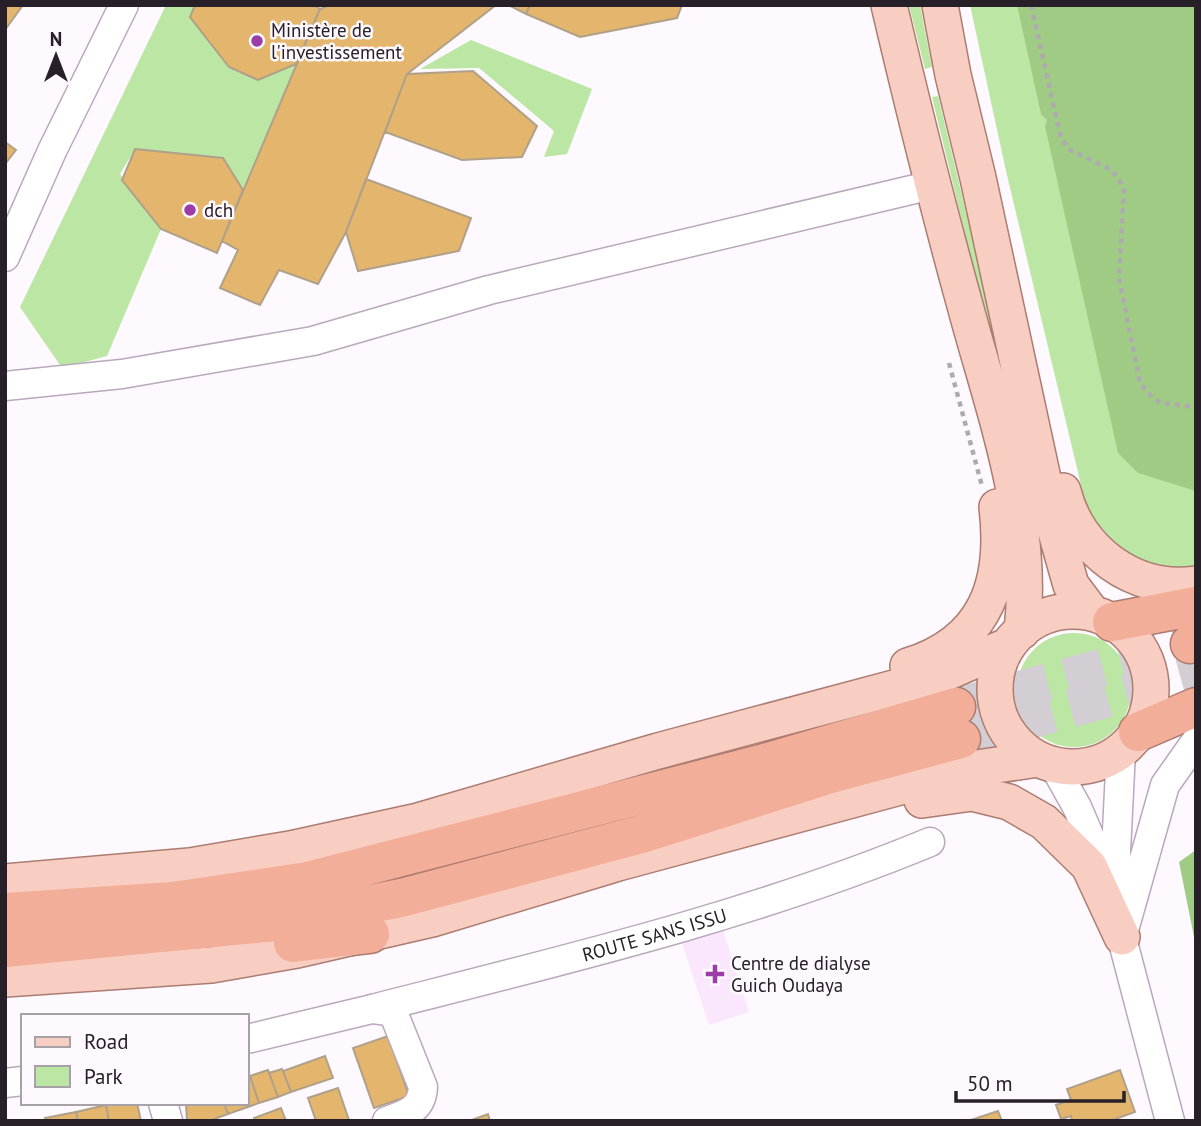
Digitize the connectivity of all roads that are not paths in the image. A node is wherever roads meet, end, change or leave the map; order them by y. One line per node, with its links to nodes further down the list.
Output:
1 (124, 5): 5 (street)
2 (889, 5): 4 (main road)
3 (940, 5): 7 (main road)
4 (932, 185): 6 (street); 7 (main road)
5 (5, 257)
6 (5, 386)
7 (1017, 435): 8 (main road); 10 (main road); 11 (main road); 12 (main road)
8 (1196, 584)
9 (1196, 606): 10 (highway)
10 (1102, 617): 11 (main road); 14 (main road)
11 (1015, 638): 12 (main road); 16 (main road)
12 (854, 698): 19 (main road)
13 (1196, 707): 14 (highway)
14 (1130, 741): 16 (main road); 22 (street)
15 (1196, 741): 22 (street)
16 (1045, 761): 17 (main road); 22 (street)
17 (874, 795): 21 (main road); 22 (main road)
18 (930, 842): 26 (street, ROUTE SANS ISSU)
19 (5, 882)
20 (5, 910): 23 (highway)
21 (370, 934): 24 (highway); 25 (main road)
22 (1122, 937): 29 (street)
23 (5, 948)
24 (5, 964)
25 (5, 979)
26 (372, 1009): 27 (street, ROUTE SANS ISSU); 28 (street)
27 (248, 1039)
28 (387, 1121)
29 (1170, 1121)

